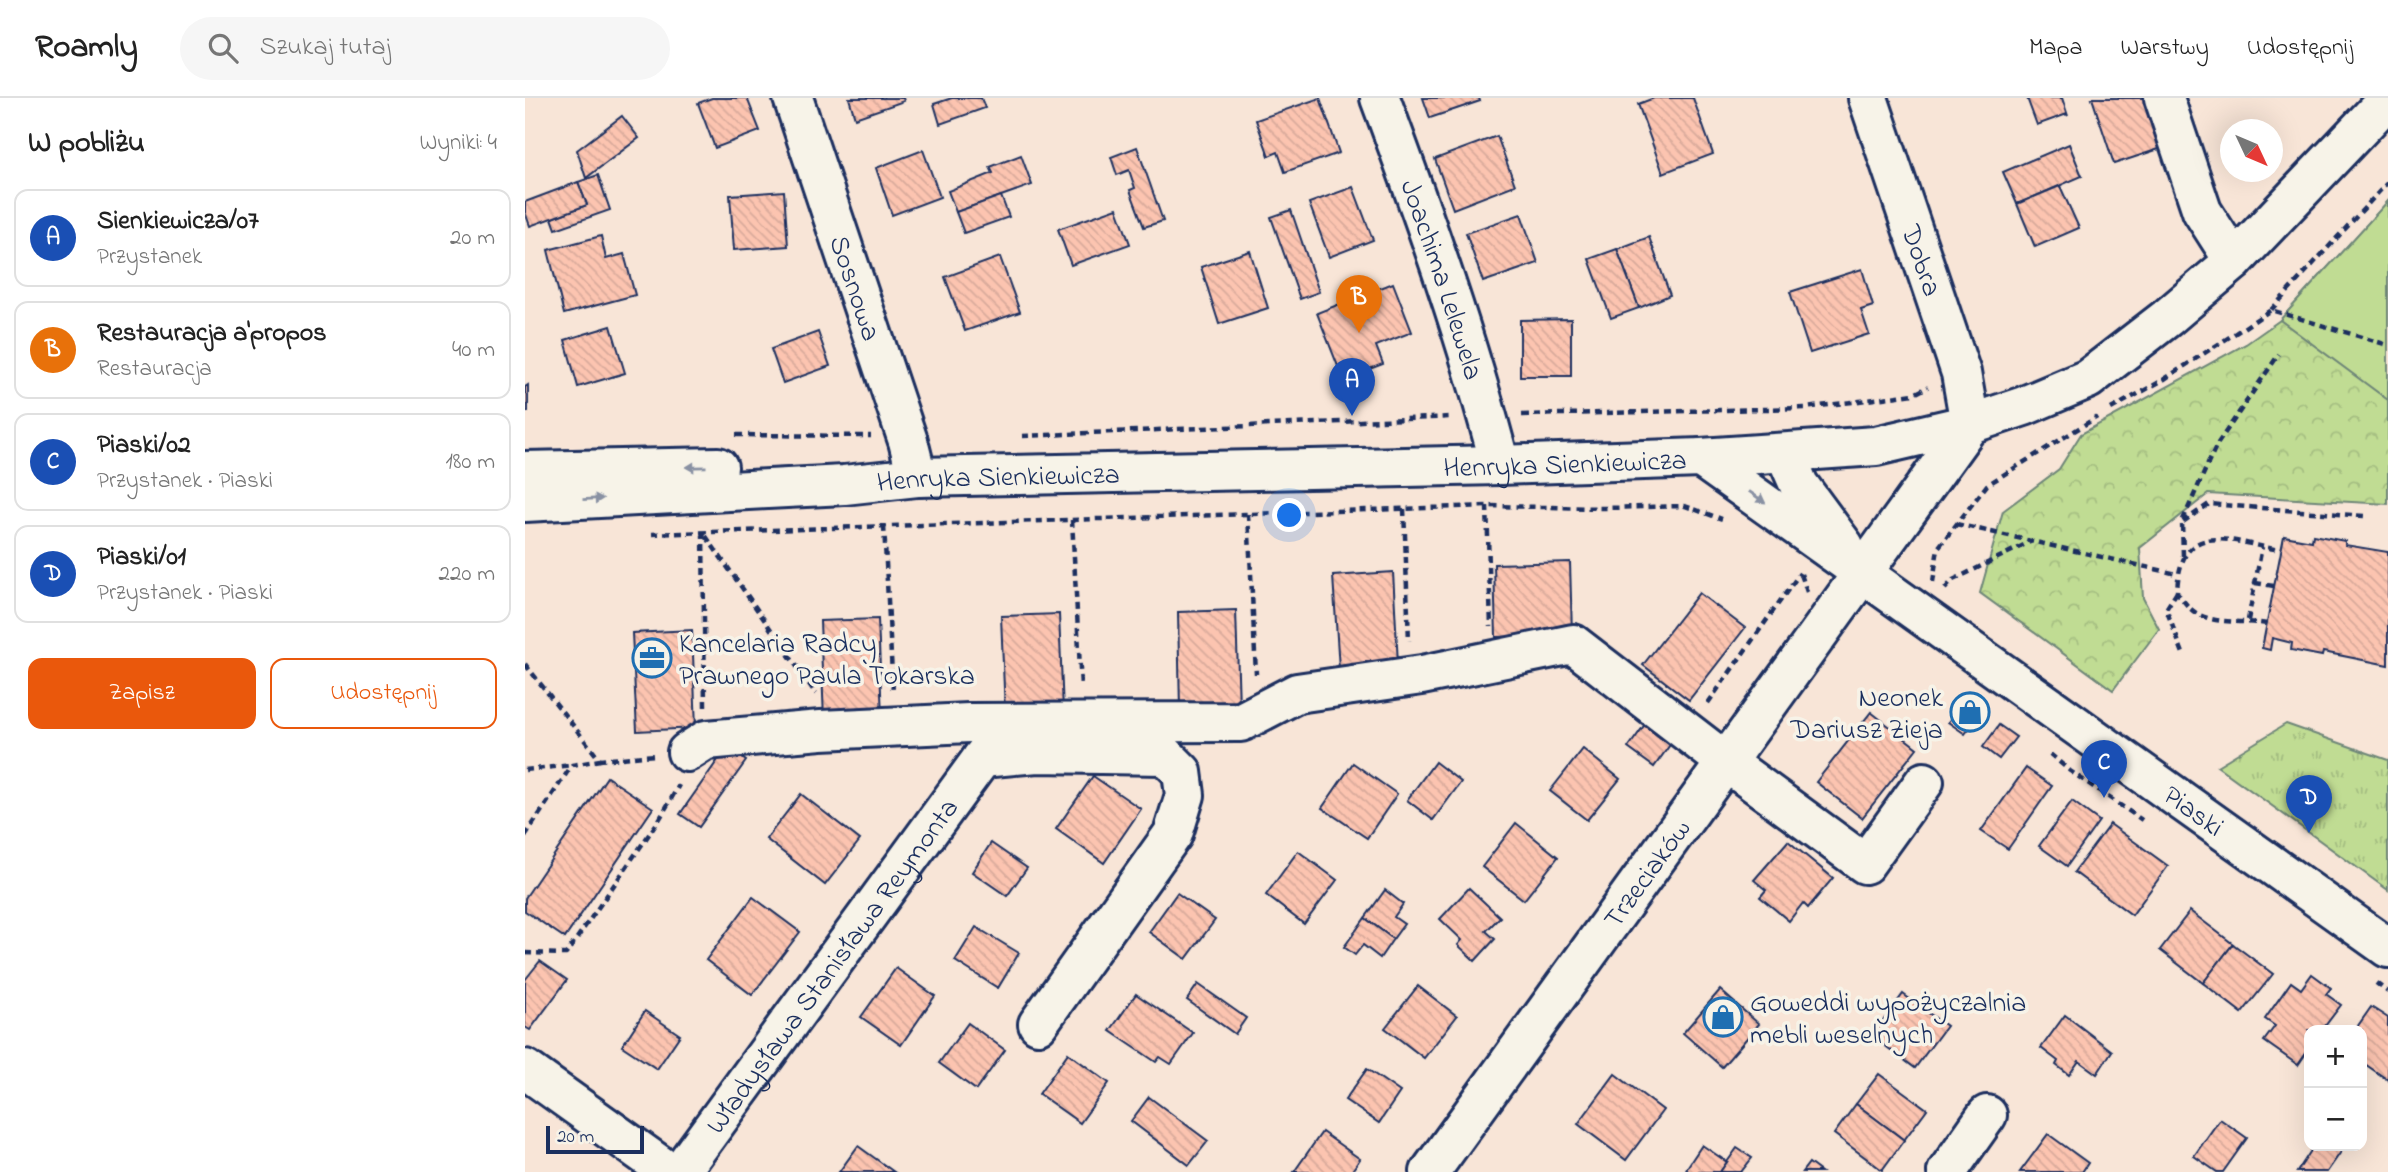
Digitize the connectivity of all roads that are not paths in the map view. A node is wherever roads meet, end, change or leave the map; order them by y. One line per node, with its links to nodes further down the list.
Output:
1 (793, 98): 12 (street, Sosnowa)
2 (1380, 98): 10 (street, Joachima Lelewela)
3 (1868, 98): 7 (street, Dobra)
4 (2164, 98): 6 (street)
5 (2388, 99): 6 (street, Henryka Sienkiewicza)
6 (2234, 261): 7 (street, Henryka Sienkiewicza)
7 (1970, 424): 8 (street, Henryka Sienkiewicza); 15 (street, Trzeciaków)
8 (1785, 453): 9 (street, Henryka Sienkiewicza); 15 (street, Piaski)
9 (1701, 458): 10 (street, Henryka Sienkiewicza); 15 (street, Piaski, one-way to 15)
10 (1500, 465): 12 (street, Henryka Sienkiewicza)
11 (525, 471): 13 (street, Henryka Sienkiewicza, one-way to 11)
12 (917, 477): 13 (street, Henryka Sienkiewicza)
13 (844, 485): 14 (street, Henryka Sienkiewicza, one-way to 13)
14 (525, 502)
15 (1863, 573): 19 (street, Trzeciaków); 21 (street, Piaski)
16 (1007, 724): 17 (street); 18 (street, Władysława Stanisława Reymonta); 19 (street)
17 (696, 746)
18 (982, 758): 22 (street); 26 (street, Władysława Stanisława Reymonta)
19 (1726, 762): 20 (street); 27 (street, Trzeciaków)
20 (1924, 782)
21 (2377, 962)
22 (1038, 1024)
23 (525, 1069): 25 (street)
24 (1987, 1115): 28 (street)
25 (669, 1172)
26 (680, 1172)
27 (1430, 1172)
28 (1947, 1172)

